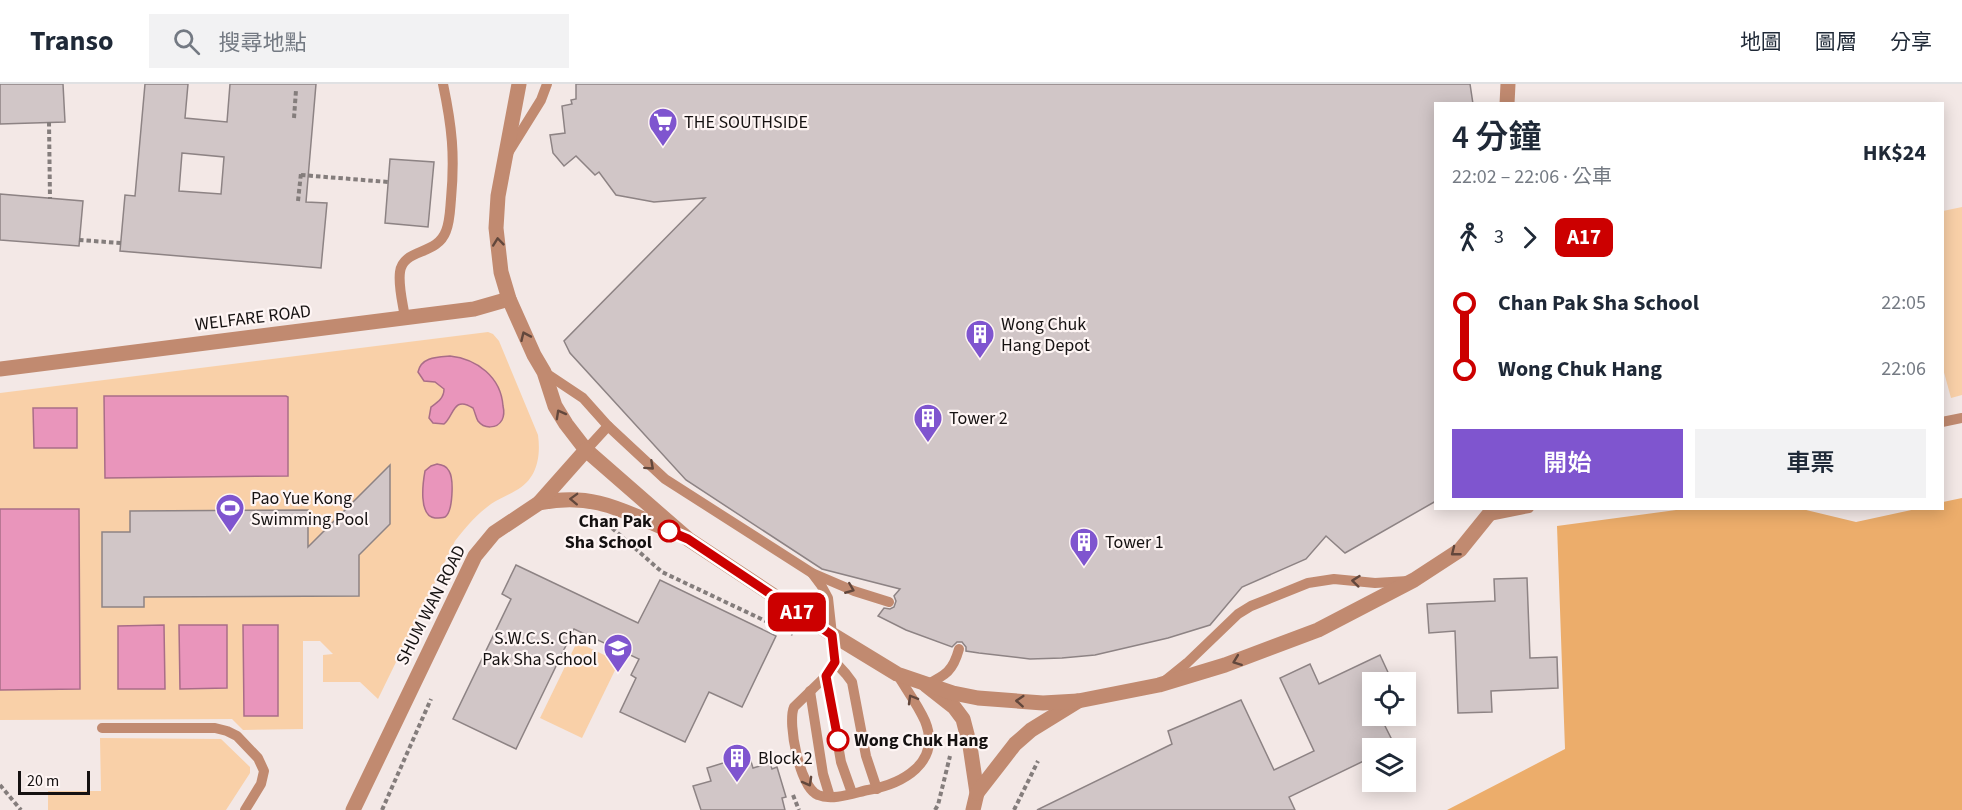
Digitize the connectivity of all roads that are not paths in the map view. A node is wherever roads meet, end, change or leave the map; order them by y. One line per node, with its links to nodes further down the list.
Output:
1 (443, 84): 8 (lane)
2 (519, 84): 6 (street)
3 (547, 84): 6 (lane)
4 (1508, 84): 5 (street)
5 (1507, 102)
6 (506, 156): 7 (street, one-way to 6)
7 (509, 299): 8 (street, WELFARE ROAD); 10 (street, one-way to 7)
8 (405, 318): 9 (street, WELFARE ROAD)
9 (0, 369)
10 (544, 372): 13 (lane); 14 (street, one-way to 10)
11 (1962, 418): 12 (lane)
12 (1944, 422)
13 (608, 426): 14 (lane); 19 (lane, one-way to 19)
14 (586, 450): 15 (street, SHUM WAN ROAD); 18 (street)
15 (539, 503): 18 (street, one-way to 15); 37 (street, SHUM WAN ROAD)
16 (1510, 510): 17 (lane)
17 (1492, 512): 20 (street, one-way to 20)
18 (688, 539): 22 (street)
19 (812, 573): 21 (lane, one-way to 21); 22 (lane)
20 (1414, 580): 28 (street, one-way to 28); 28 (lane, one-way to 28)
21 (889, 602)
22 (832, 635): 24 (lane); 25 (street)
23 (959, 649): 27 (lane)
24 (835, 662): 26 (lane); 32 (lane)
25 (897, 674): 27 (street); 32 (lane, one-way to 25)
26 (826, 676): 29 (lane); 34 (lane)
27 (927, 685): 30 (street, one-way to 27); 33 (street)
28 (1159, 685): 30 (street)
29 (810, 691): 35 (lane); 35 (lane, one-way to 35)
30 (1078, 701): 33 (street)
31 (102, 728): 36 (lane)
32 (878, 789): 34 (lane)
33 (977, 793): 38 (street)
34 (852, 794): 35 (lane)
35 (830, 797)
36 (245, 810)
37 (352, 810)
38 (973, 810)

